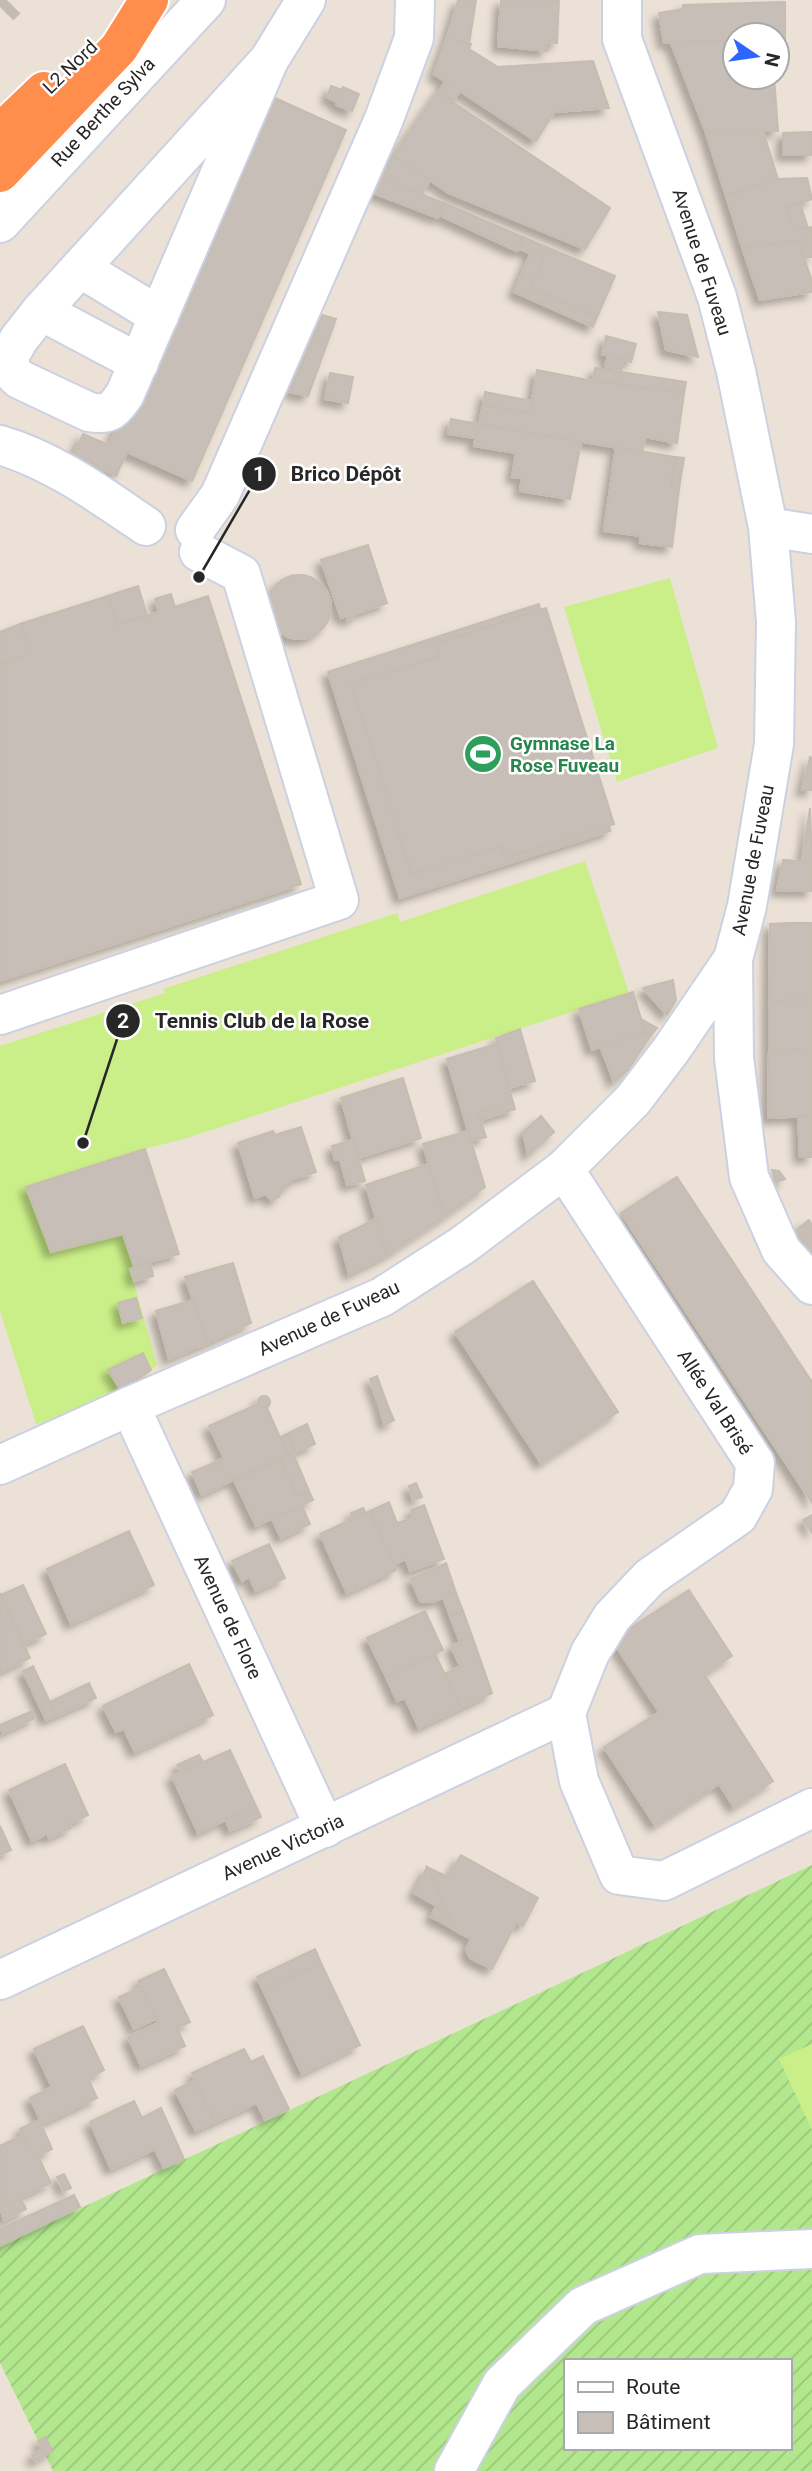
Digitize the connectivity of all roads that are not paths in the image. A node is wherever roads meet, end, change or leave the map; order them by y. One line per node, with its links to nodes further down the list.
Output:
1 (139, 0): 8 (highway, L2 Nord)
2 (149, 0): 9 (highway)
3 (206, 0): 10 (street, Rue Berthe Sylva)
4 (306, 0): 7 (street)
5 (415, 0): 20 (street)
6 (622, 0): 17 (street, Avenue de Fuveau)
7 (269, 60): 11 (street); 13 (street)
8 (0, 133)
9 (0, 173)
10 (0, 223)
11 (80, 268): 12 (street); 13 (street)
12 (41, 312): 14 (street); 14 (street)
13 (159, 316): 14 (street)
14 (139, 363)
15 (0, 445): 16 (street)
16 (146, 526)
17 (768, 527): 18 (street); 19 (street, Avenue de Fuveau)
18 (812, 534)
19 (733, 959): 21 (street, Avenue de Fuveau); 22 (street)
20 (0, 1015)
21 (564, 1170): 23 (street, Avenue de Fuveau); 25 (street, Allée Val Brisé)
22 (812, 1284)
23 (130, 1406): 24 (street, Avenue de Fuveau); 27 (street, Avenue de Flore)
24 (0, 1465)
25 (566, 1713): 26 (street); 27 (street, Avenue Victoria)
26 (812, 1808)
27 (325, 1828): 28 (street, Avenue Victoria)
28 (0, 1980)
29 (812, 2249): 30 (street)
30 (454, 2471)

